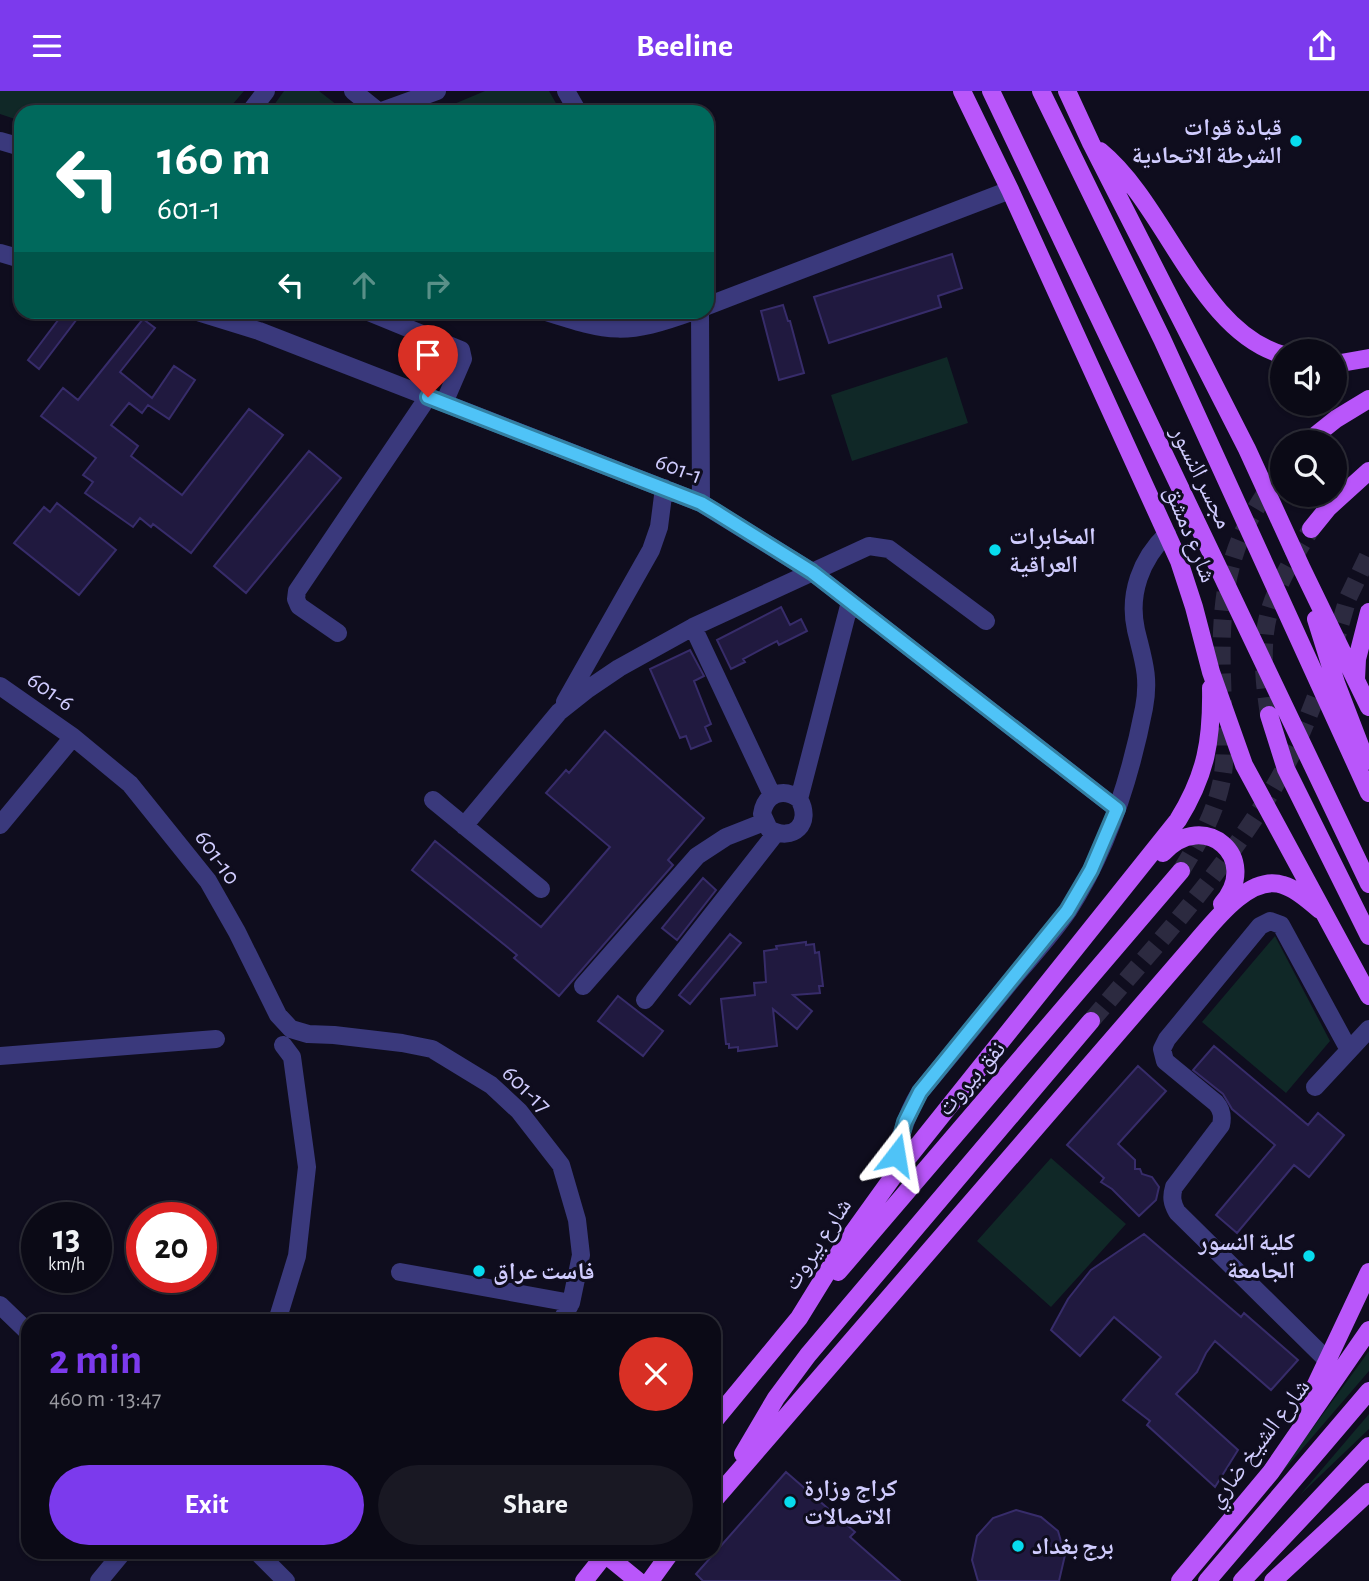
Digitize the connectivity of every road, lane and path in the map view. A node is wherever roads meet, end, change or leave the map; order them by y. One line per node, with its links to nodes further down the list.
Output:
1 (266, 91): 8 (street)
2 (353, 91): 9 (street)
3 (437, 91): 10 (street)
4 (962, 91): 12 (main road, شارع دمشق)
5 (991, 91): 55 (main road, مجسر النسور)
6 (1041, 91): 45 (main road, مجسر النسور)
7 (1067, 91): 11 (main road)
8 (255, 105)
9 (370, 105)
10 (398, 105)
11 (1091, 143): 19 (main road); 30 (main road)
12 (1010, 190): 13 (street); 29 (main road, شارع دمشق)
13 (714, 303)
14 (220, 319): 23 (street, 601-1)
15 (385, 319): 23 (street)
16 (568, 319): 17 (street)
17 (670, 319)
18 (700, 319): 27 (street)
19 (1270, 351)
20 (1369, 358): 21 (main road)
21 (1347, 362)
22 (1369, 399): 24 (main road)
23 (436, 400): 26 (street, 601-1); 36 (street)
24 (1322, 430)
25 (1369, 471): 28 (main road)
26 (664, 488): 27 (street, 601-1); 40 (street)
27 (701, 503): 31 (street, 601-1)
28 (1311, 529)
29 (1167, 534): 37 (main road, شارع دمشق); 49 (street)
30 (1302, 569): 39 (main road); 43 (main road)
31 (812, 572): 32 (street, 601-1); 34 (street); 35 (street)
32 (850, 602): 47 (street); 49 (street, 601-1)
33 (1369, 611): 44 (main road)
34 (986, 621)
35 (693, 627): 40 (street); 46 (street)
36 (338, 633)
37 (1211, 672): 54 (main road, شارع بيروت); 57 (main road, شارع دمشق)
38 (0, 686): 42 (street, 601-6)
39 (1369, 707)
40 (559, 712): 51 (street)
41 (1269, 715): 58 (main road)
42 (73, 737): 50 (street); 65 (street, 601-10)
43 (1369, 767)
44 (1369, 779)
45 (1369, 793)
46 (772, 795): 47 (street); 52 (street)
47 (799, 799): 52 (street)
48 (433, 800): 51 (street)
49 (1117, 809): 70 (street)
50 (0, 825)
51 (464, 826): 56 (street)
52 (770, 827): 60 (street); 62 (street)
53 (1181, 871): 77 (main road, نفق بيروت)
54 (1138, 873): 59 (main road); 70 (main road, شارع بيروت)
55 (1369, 884)
56 (541, 889)
57 (1325, 915): 59 (main road); 61 (main road, شارع دمشق)
58 (1369, 936)
59 (1192, 947): 85 (main road)
60 (583, 986)
61 (1369, 996)
62 (645, 1000)
63 (1091, 1021): 85 (main road)
64 (1369, 1029): 67 (street)
65 (287, 1037): 73 (street, 601-17); 75 (street, 601-10)
66 (216, 1039): 68 (street)
67 (1349, 1050): 69 (street); 80 (street)
68 (0, 1056)
69 (1315, 1087)
70 (895, 1174): 77 (main road, شارع بيروت)
71 (400, 1272): 73 (street)
72 (1369, 1272): 80 (main road)
73 (571, 1303): 76 (street, 601-17)
74 (0, 1305): 78 (street)
75 (279, 1314)
76 (565, 1314)
77 (799, 1318): 82 (main road, شارع بيروت)
78 (21, 1325)
79 (1369, 1330): 84 (main road, شارع الشيخ ضاري)
80 (1327, 1360): 84 (main road)
81 (1369, 1391): 99 (main road)
82 (721, 1413)
83 (1369, 1446): 100 (main road)
84 (1271, 1472): 98 (main road, شارع الشيخ ضاري)
85 (731, 1479): 86 (main road)
86 (721, 1491)
87 (1369, 1492): 101 (main road)
88 (117, 1559): 93 (street)
89 (264, 1559): 94 (street)
90 (601, 1559): 95 (main road)
91 (613, 1559): 96 (main road)
92 (666, 1559): 97 (main road)
93 (99, 1581)
94 (286, 1581)
95 (584, 1581)
96 (638, 1581)
97 (650, 1581)
98 (1180, 1581)
99 (1207, 1581)
100 (1242, 1581)
101 (1273, 1581)

